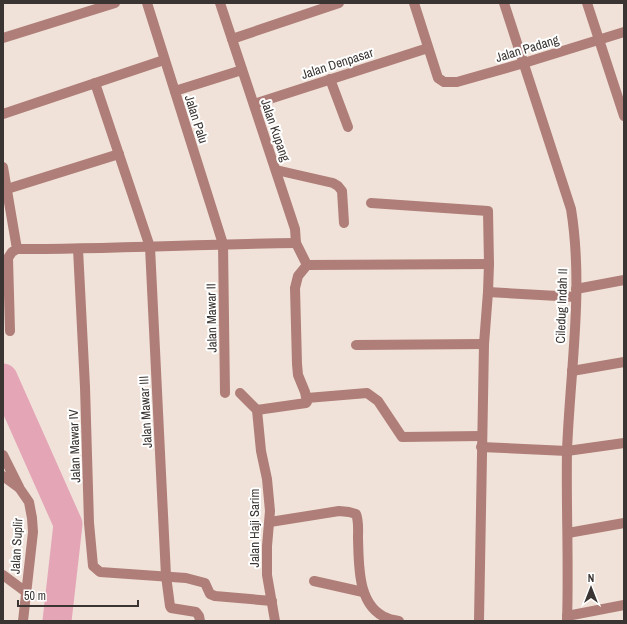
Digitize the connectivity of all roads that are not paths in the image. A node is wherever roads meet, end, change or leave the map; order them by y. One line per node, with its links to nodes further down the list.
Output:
1 (115, 3): 9 (street)
2 (147, 3): 13 (street, Jalan Palu)
3 (220, 3): 10 (street, Jalan Kupang)
4 (339, 3): 10 (street)
5 (414, 3): 12 (street)
6 (504, 3): 14 (street, Ciledug Indah II)
7 (587, 3): 11 (street)
8 (624, 32): 11 (street, Jalan Padang)
9 (3, 38)
10 (232, 39): 15 (street, Jalan Kupang)
11 (599, 40): 14 (street, Jalan Padang); 19 (street)
12 (428, 48): 14 (street, Jalan Padang); 16 (street, Jalan Denpasar)
13 (164, 60): 17 (street); 18 (street, Jalan Palu)
14 (524, 63): 39 (street, Ciledug Indah II)
15 (242, 70): 18 (street); 20 (street, Jalan Kupang)
16 (330, 78): 20 (street, Jalan Denpasar); 23 (street)
17 (95, 83): 21 (street); 24 (street, Jalan Mawar III)
18 (175, 91): 31 (street, Jalan Palu)
19 (622, 103): 22 (street)
20 (254, 104): 26 (street, Jalan Kupang)
21 (3, 114)
22 (624, 116)
23 (348, 127)
24 (119, 154): 27 (street); 32 (street, Jalan Mawar III)
25 (3, 167): 27 (street)
26 (276, 170): 29 (street); 30 (street, Jalan Kupang)
27 (7, 189): 33 (street)
28 (371, 203): 35 (street)
29 (344, 224)
30 (296, 243): 31 (street); 36 (street, Jalan Kupang)
31 (223, 244): 32 (street); 45 (street, Jalan Mawar II)
32 (150, 247): 34 (street); 59 (street, Jalan Mawar III)
33 (17, 249): 34 (street); 40 (street)
34 (78, 249): 59 (street, Jalan Mawar IV)
35 (489, 264): 36 (street); 38 (street)
36 (307, 265): 47 (street)
37 (624, 280): 39 (street)
38 (488, 292): 39 (street); 41 (street)
39 (576, 293): 44 (street, Ciledug Indah II)
40 (10, 330)
41 (484, 344): 42 (street); 49 (street)
42 (356, 346)
43 (624, 362): 44 (street)
44 (572, 371): 51 (street, Ciledug Indah II)
45 (225, 393)
46 (240, 393): 48 (street)
47 (307, 398): 48 (street); 49 (street)
48 (256, 410): 55 (street, Jalan Haji Sarim)
49 (481, 442): 51 (street); 70 (street)
50 (624, 443): 51 (street)
51 (567, 452): 57 (street, Ciledug Indah II)
52 (3, 455): 54 (street, Jalan Suplir)
53 (3, 476): 54 (street)
54 (20, 488): 61 (street, Jalan Suplir)
55 (270, 522): 62 (street); 63 (street, Jalan Haji Sarim)
56 (624, 523): 57 (street)
57 (568, 533): 65 (street, Ciledug Indah II)
58 (3, 575): 61 (street)
59 (166, 576): 63 (street, Jalan Mawar IV); 67 (street, Jalan Mawar III)
60 (314, 581): 62 (street)
61 (26, 592): 66 (street, Jalan Suplir)
62 (363, 592): 69 (street)
63 (272, 601): 68 (street, Jalan Haji Sarim)
64 (624, 605): 65 (street)
65 (567, 619)
66 (23, 621)
67 (200, 621)
68 (275, 621)
69 (399, 621)
70 (478, 621)

